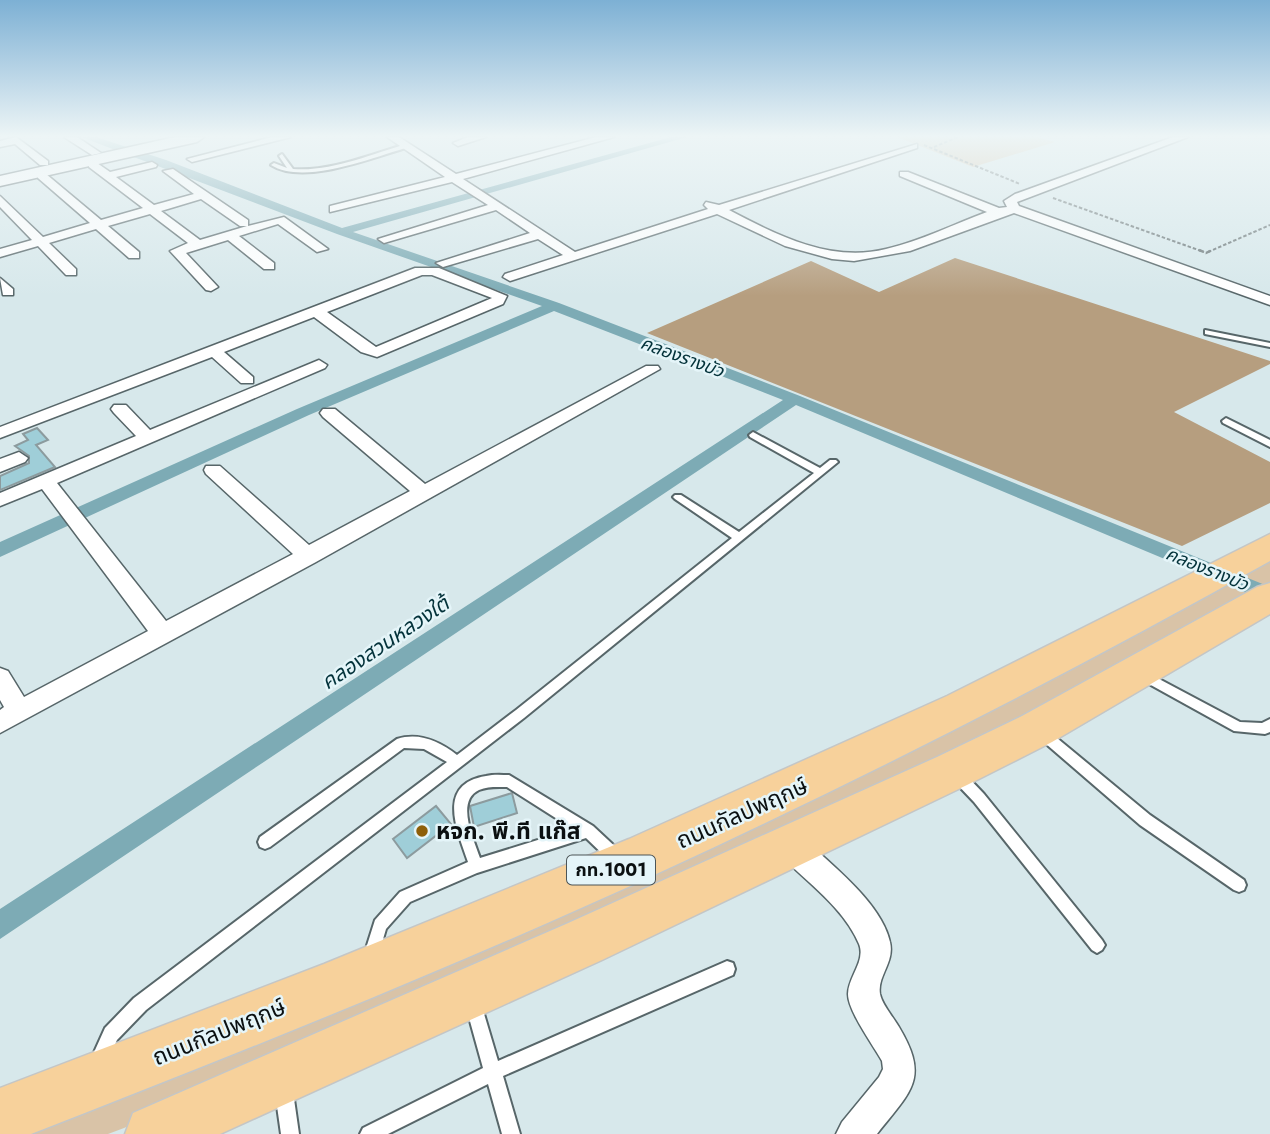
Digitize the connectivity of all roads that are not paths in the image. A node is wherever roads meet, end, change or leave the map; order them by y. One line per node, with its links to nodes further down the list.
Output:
1 (59, 190): 19 (street)
2 (127, 190): 14 (street)
3 (195, 190): 9 (street)
4 (406, 190): 15 (street)
5 (474, 190): 12 (street)
6 (773, 190): 13 (street)
7 (943, 190): 17 (street)
8 (1034, 190): 16 (street)
9 (202, 195): 14 (street); 18 (street)
10 (0, 200): 23 (street)
11 (698, 200): 13 (street)
12 (498, 206): 20 (street); 22 (street)
13 (715, 208): 17 (street); 28 (street)
14 (152, 209): 19 (street); 24 (street)
15 (334, 209)
16 (1014, 209): 17 (street); 34 (street)
17 (998, 212)
18 (244, 223)
19 (99, 224): 23 (street); 27 (street)
20 (540, 234): 28 (street); 29 (street)
21 (230, 235): 24 (street); 25 (street); 30 (street)
22 (384, 239)
23 (42, 241): 26 (street); 31 (street)
24 (196, 243): 33 (street)
25 (322, 250)
26 (0, 253)
27 (134, 255)
28 (573, 256): 32 (street)
29 (443, 263)
30 (269, 266)
31 (71, 272)
32 (510, 277)
33 (211, 286)
34 (1270, 299)
35 (316, 311): 35 (street); 38 (street)
36 (1208, 332): 37 (lane)
37 (1270, 345)
38 (213, 350): 41 (street); 45 (street)
39 (319, 365): 47 (street)
40 (652, 369): 55 (street)
41 (247, 380)
42 (120, 409): 47 (street)
43 (329, 413): 55 (street)
44 (1226, 421): 48 (lane)
45 (0, 433)
46 (753, 436): 53 (lane)
47 (148, 438): 54 (street)
48 (1270, 444)
49 (19, 458): 51 (street)
50 (833, 462): 53 (lane)
51 (0, 466)
52 (213, 470): 60 (street)
53 (820, 472): 58 (lane)
54 (46, 481): 57 (street); 62 (street)
55 (424, 493): 60 (street)
56 (678, 496): 58 (lane)
57 (0, 500)
58 (737, 536): 68 (lane)
59 (1270, 546): 61 (main road, ถนนกัลปพฤกษ์ / กท.1001)
60 (309, 557): 62 (street)
61 (1240, 588): 63 (main road, ถนนกัลปพฤกษ์ / กท.1001); 73 (main road, ถนนกัลปพฤกษ์ / กท.1001)
62 (162, 632): 65 (street)
63 (1139, 673): 66 (lane); 67 (main road, ถนนกัลปพฤกษ์ / กท.1001)
64 (0, 678): 65 (street)
65 (9, 717)
66 (1270, 723)
67 (1037, 729): 69 (main road, ถนนกัลปพฤกษ์ / กท.1001); 75 (lane)
68 (456, 762): 71 (lane); 82 (lane)
69 (952, 771): 72 (main road, ถนนกัลปพฤกษ์ / กท.1001); 76 (lane)
70 (588, 831): 73 (lane); 74 (lane); 74 (lane)
71 (265, 842)
72 (791, 846): 79 (main road, ถนนกัลปพฤกษ์ / กท.1001); 88 (street)
73 (624, 865): 78 (main road, ถนนกัลปพฤกษ์ / กท.1001)
74 (476, 866): 78 (lane)
75 (1238, 885)
76 (1097, 945)
77 (727, 969): 80 (lane)
78 (370, 972): 82 (main road, ถนนกัลปพฤกษ์ / กท.1001)
79 (470, 994): 80 (lane); 81 (main road, ถนนกัลปพฤกษ์ / กท.1001)
80 (493, 1072): 86 (lane); 87 (lane)
81 (282, 1077): 84 (main road, ถนนกัลปพฤกษ์ / กท.1001); 85 (lane)
82 (85, 1085): 83 (main road, ถนนกัลปพฤกษ์ / กท.1001)
83 (0, 1118)
84 (154, 1134)
85 (290, 1134)
86 (369, 1134)
87 (510, 1134)
88 (854, 1134)

